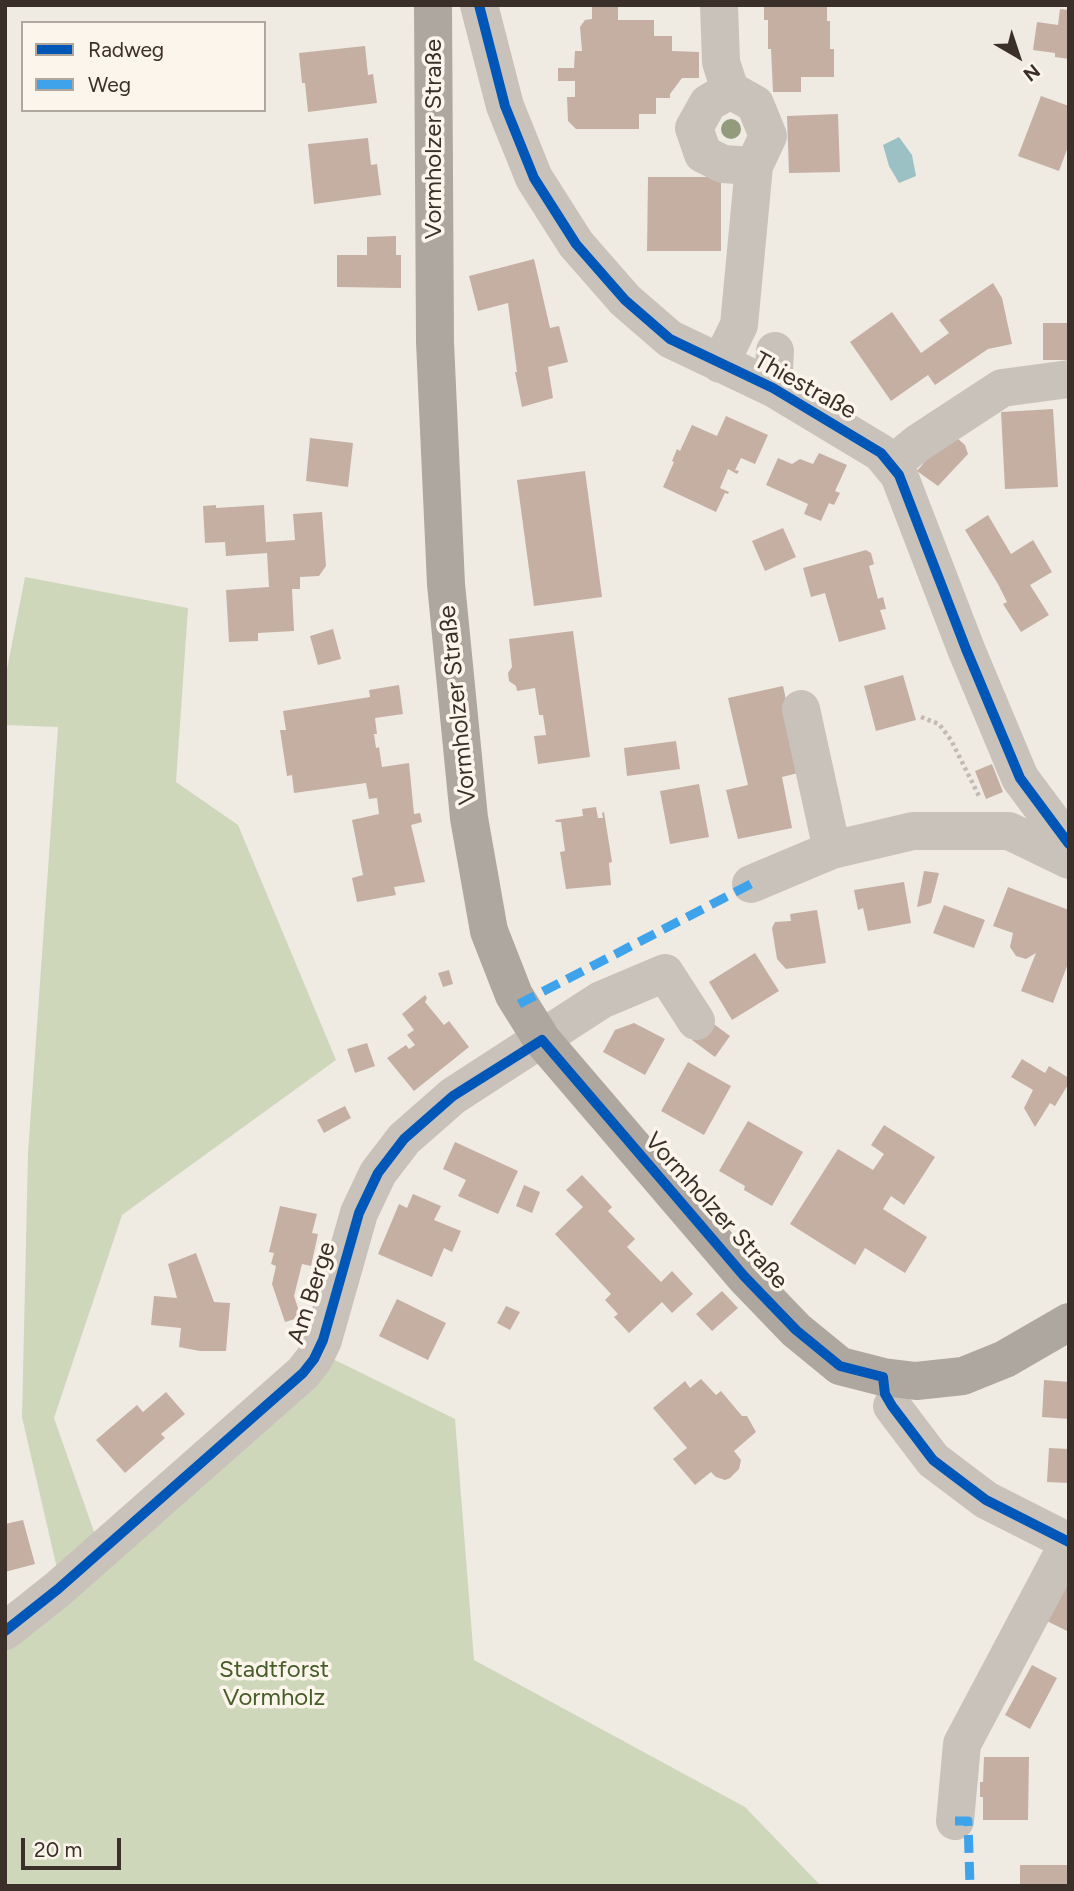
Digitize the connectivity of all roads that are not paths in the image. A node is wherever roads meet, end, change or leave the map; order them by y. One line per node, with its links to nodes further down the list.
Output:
1 (433, 5): 15 (main road, Vormholzer Straße)
2 (479, 5): 6 (street, Thiestraße)
3 (719, 5): 4 (street)
4 (730, 90): 5 (street, Thiestraße); 5 (street)
5 (754, 166): 6 (street, Thiestraße)
6 (720, 364): 8 (street, Thiestraße)
7 (1069, 379): 8 (street)
8 (891, 465): 10 (street, Thiestraße)
9 (801, 709): 11 (street)
10 (1069, 844)
11 (832, 850): 12 (street); 13 (street)
12 (1069, 860)
13 (751, 884)
14 (696, 1021): 15 (street, Am Berge)
15 (542, 1041): 16 (main road, Vormholzer Straße); 19 (street, Am Berge)
16 (1069, 1322)
17 (892, 1406): 18 (street)
18 (1069, 1542): 20 (street)
19 (5, 1631)
20 (955, 1821)

